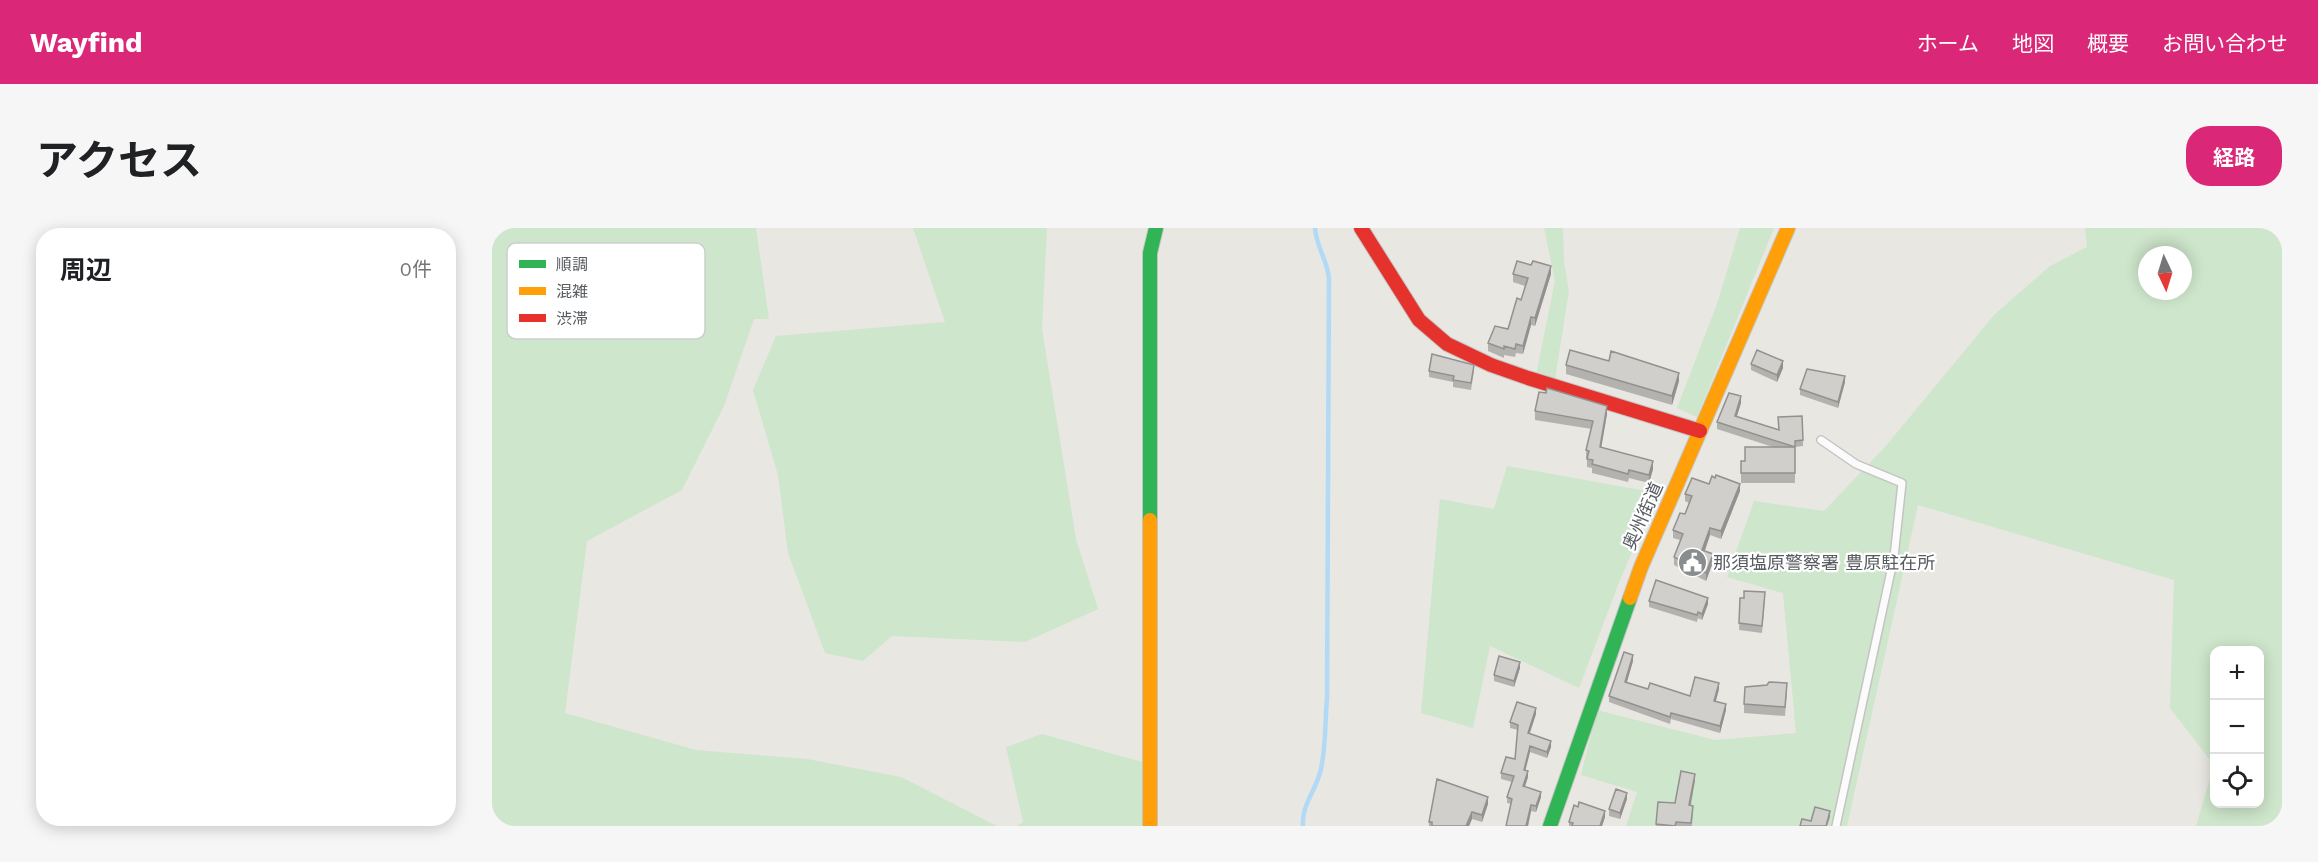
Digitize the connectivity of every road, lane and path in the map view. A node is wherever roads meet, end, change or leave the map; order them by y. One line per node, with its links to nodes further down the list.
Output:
1 (1156, 228): 7 (main road)
2 (1361, 228): 4 (main road)
3 (1788, 228): 5 (main road, 奥州街道)
4 (1371, 234): 5 (main road)
5 (1700, 431): 8 (main road, 奥州街道)
6 (1821, 440): 9 (lane)
7 (1150, 826)
8 (1550, 826)
9 (1836, 826)

